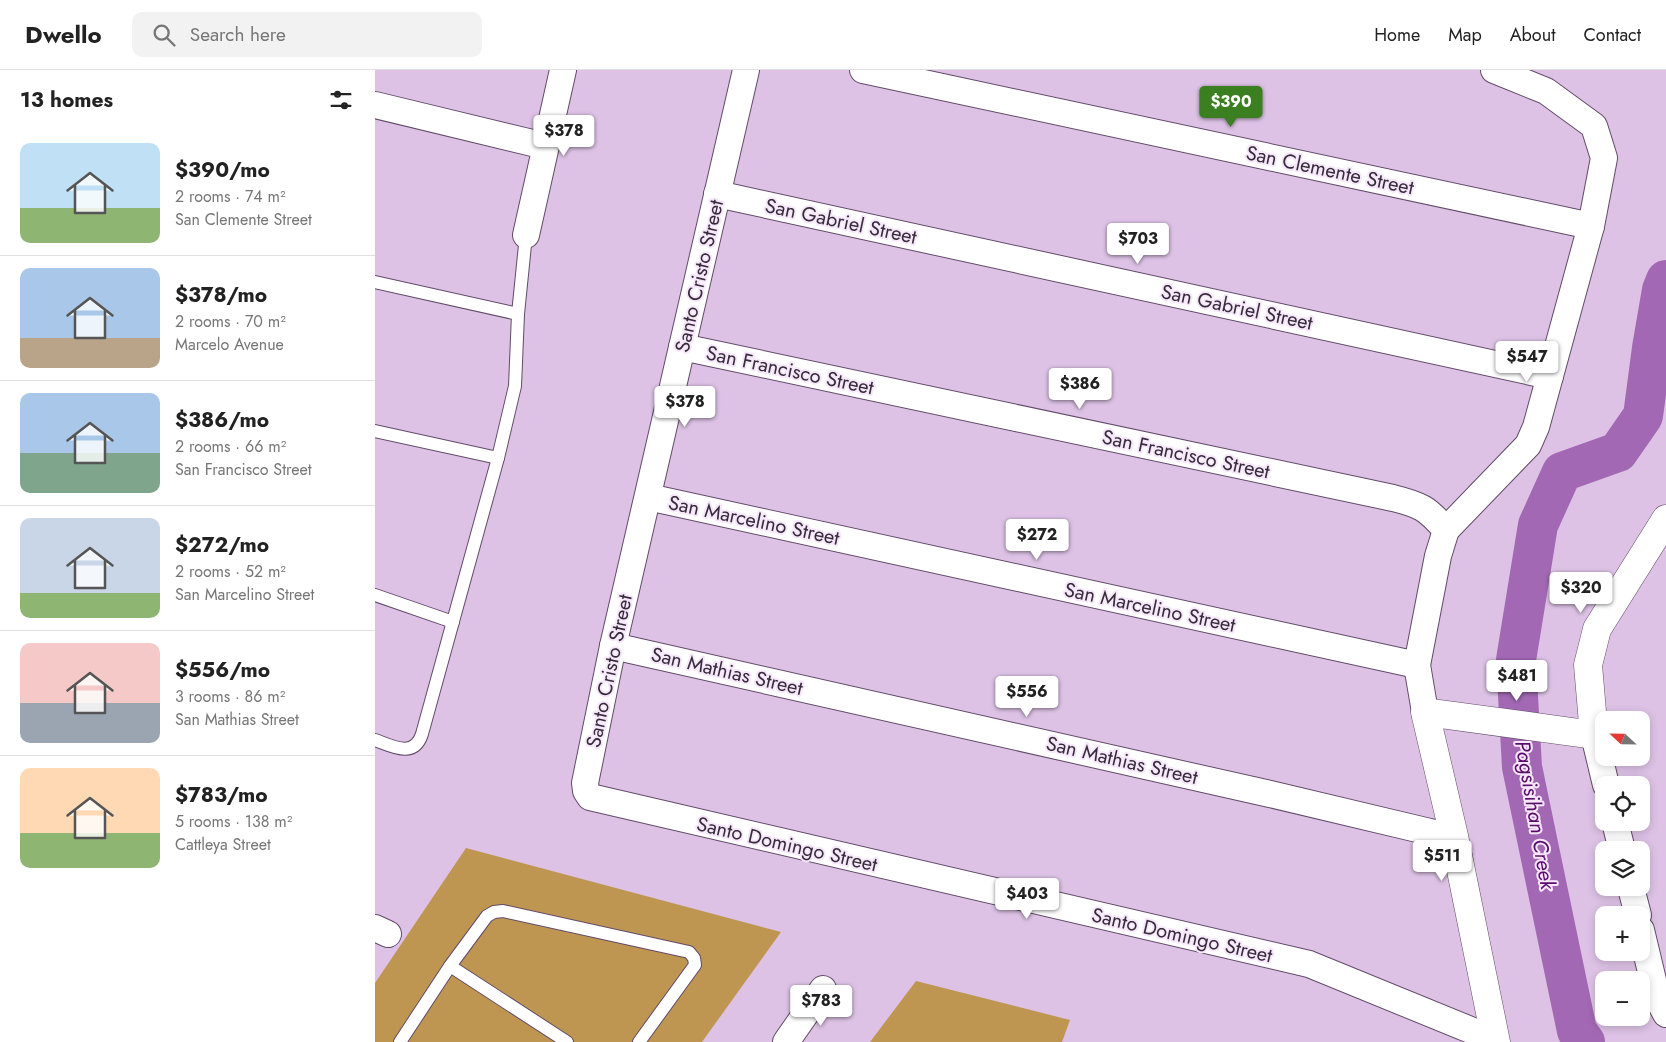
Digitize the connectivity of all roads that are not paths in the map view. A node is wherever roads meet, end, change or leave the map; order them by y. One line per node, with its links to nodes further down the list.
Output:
1 (563, 70): 6 (street)
2 (746, 70): 7 (street, Santo Cristo Street)
3 (863, 70): 8 (street, San Clemente Street)
4 (1494, 70): 8 (street)
5 (375, 105): 6 (street)
6 (545, 146): 9 (street)
7 (717, 194): 12 (street, Santo Cristo Street); 13 (street, San Gabriel Street)
8 (1591, 226): 13 (street)
9 (526, 235): 11 (lane)
10 (375, 282): 11 (lane)
11 (518, 314): 15 (lane)
12 (682, 347): 16 (street, Santo Cristo Street); 18 (street, San Francisco Street)
13 (1550, 376): 18 (street)
14 (375, 431): 15 (lane)
15 (498, 458): 20 (lane)
16 (648, 497): 21 (street, Santo Cristo Street); 22 (street, San Marcelino Street)
17 (1666, 519): 24 (street)
18 (1446, 530): 22 (street)
19 (375, 595): 20 (lane)
20 (453, 622): 25 (lane)
21 (613, 646): 27 (street, Santo Cristo Street); 28 (street, San Mathias Street)
22 (1417, 665): 23 (street)
23 (1425, 712): 24 (street); 28 (street)
24 (1594, 735): 26 (street)
25 (375, 740)
26 (1605, 776)
27 (595, 800): 33 (street, Santo Domingo Street)
28 (1454, 836): 33 (street)
29 (1648, 961): 32 (street)
30 (450, 966): 34 (lane); 35 (lane); 36 (lane)
31 (823, 989): 37 (street)
32 (1666, 1014)
33 (1496, 1041)
34 (400, 1042)
35 (567, 1042)
36 (639, 1042)
37 (786, 1042)

